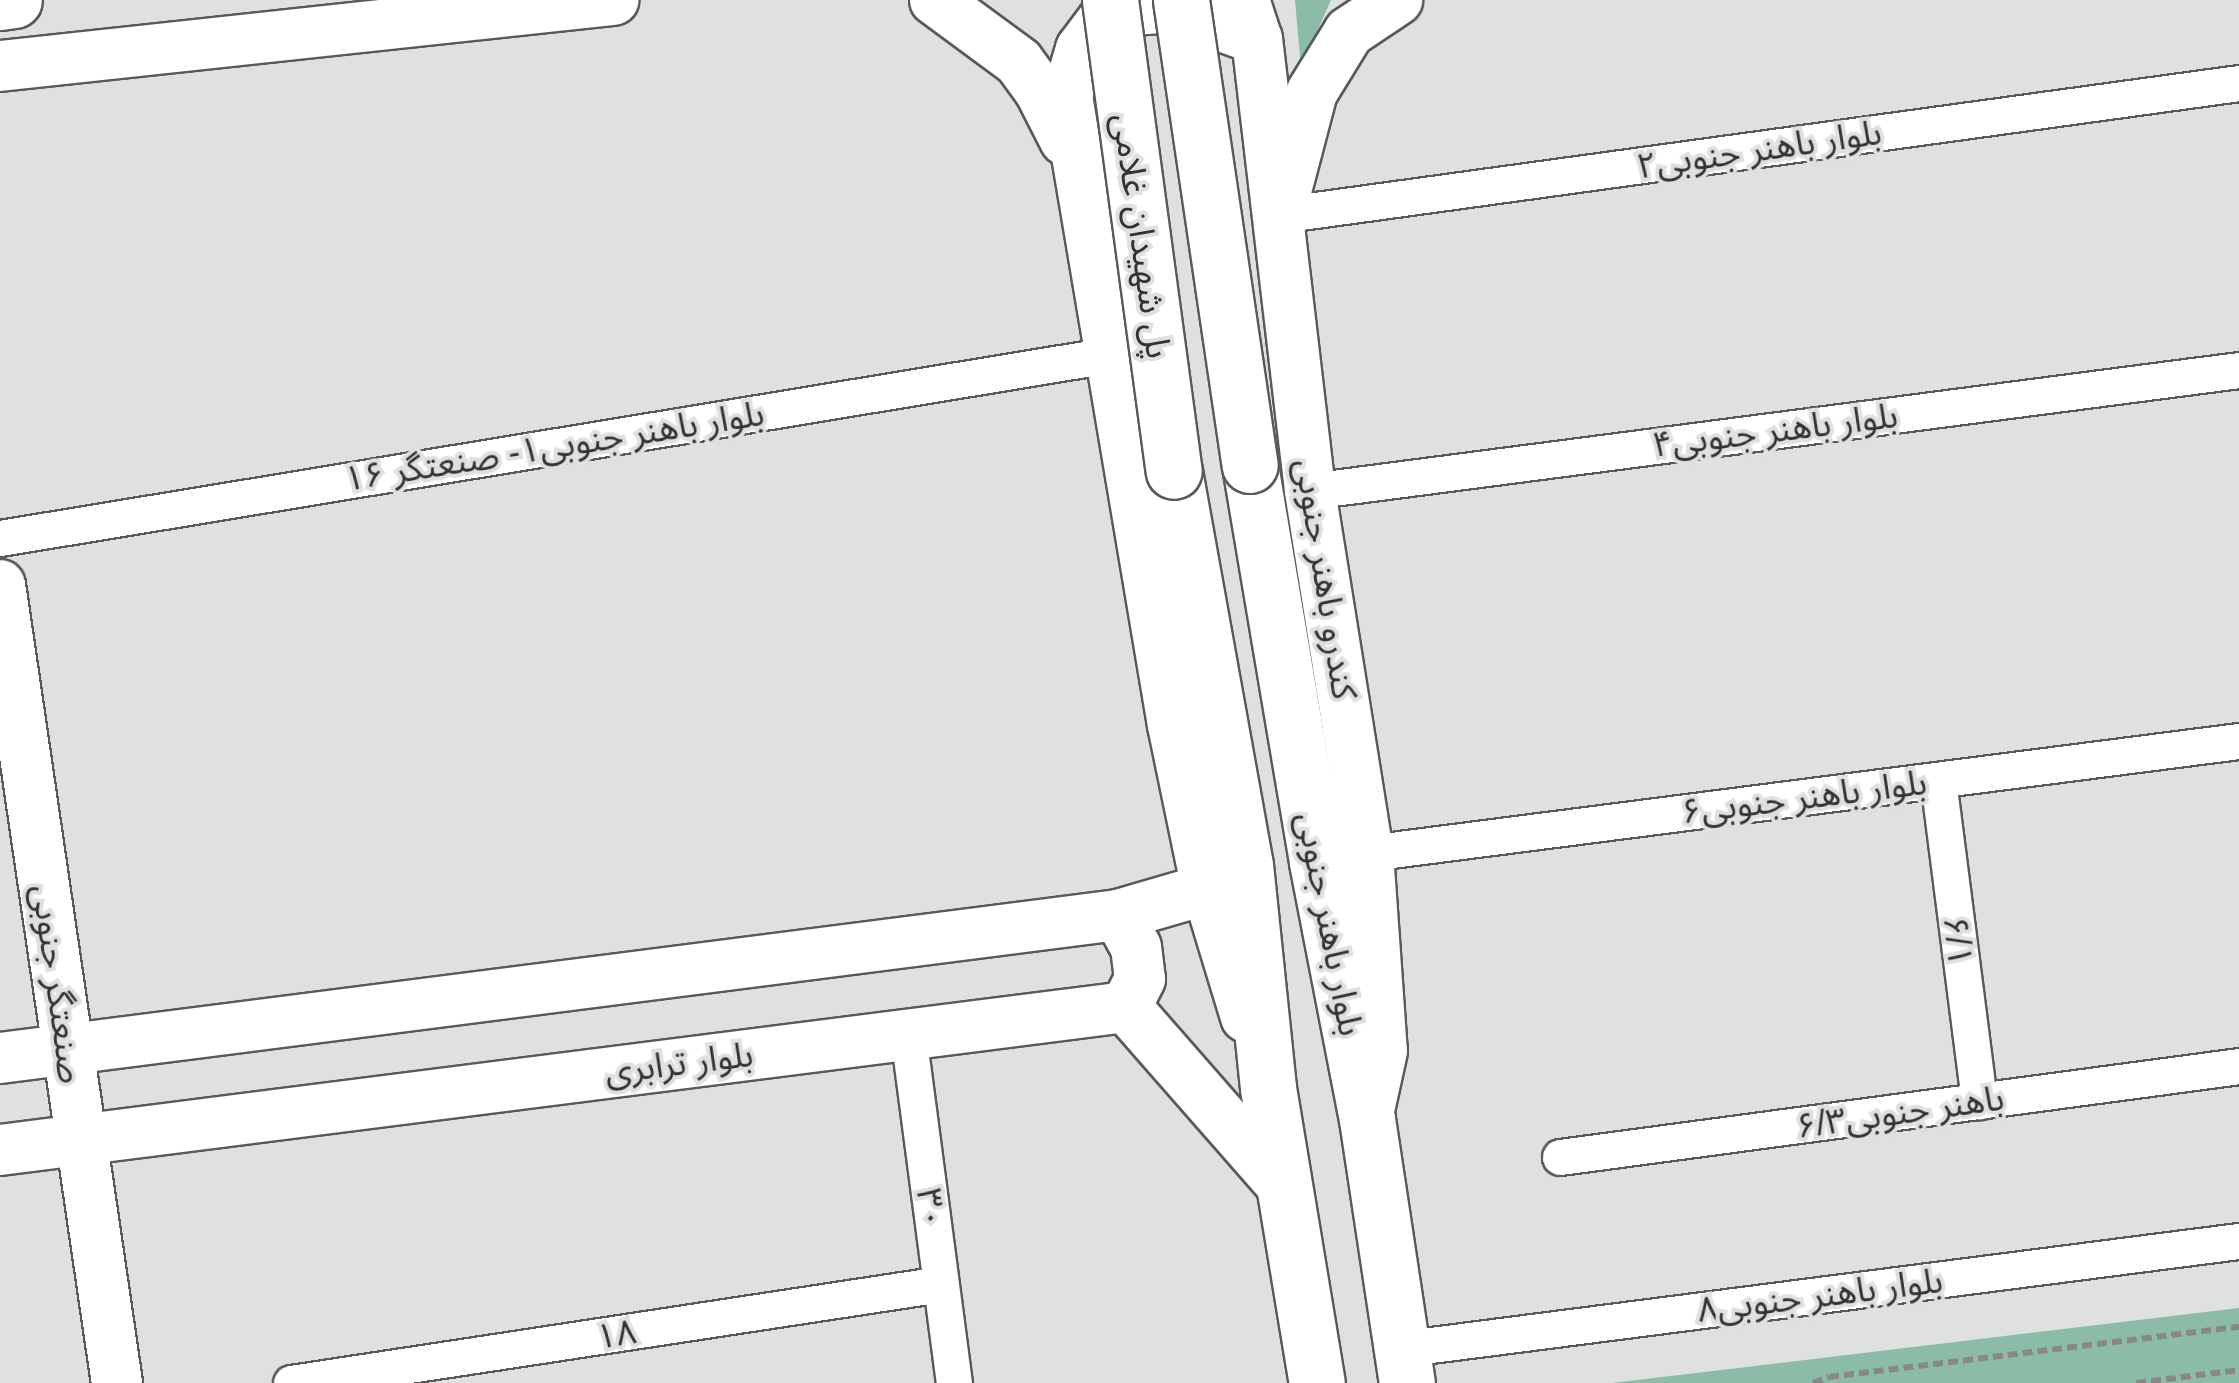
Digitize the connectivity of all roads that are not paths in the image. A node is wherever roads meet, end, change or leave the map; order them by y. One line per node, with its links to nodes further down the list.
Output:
1 (14, 0): 7 (main road)
2 (612, 0): 9 (street)
3 (935, 0): 11 (street)
4 (1110, 0): 16 (main road, پل شهیدان غلامی, bridge)
5 (1182, 0): 15 (main road, پل شهیدان غلامی, bridge)
6 (1397, 0): 12 (street)
7 (0, 2)
8 (1250, 19): 11 (street); 12 (street, کندرو باهنر جنوبی)
9 (0, 66)
10 (2239, 84): 12 (street, بلوار باهنر جنوبی۲)
11 (1078, 167): 13 (street)
12 (1280, 216): 17 (street, کندرو باهنر جنوبی)
13 (1108, 355): 18 (street, بلوار باهنر جنوبی۱- صنعتگر ۱۶); 23 (street)
14 (2239, 370): 17 (street, بلوار باهنر جنوبی۴)
15 (1250, 465): 32 (main road, بلوار باهنر جنوبی)
16 (1174, 471): 30 (main road, بلوار باهنر جنوبی)
17 (1310, 490): 22 (street, کندرو باهنر جنوبی)
18 (0, 538)
19 (0, 585): 27 (street, صنعتگر جنوبی)
20 (2239, 740): 21 (street, بلوار باهنر جنوبی۶)
21 (1938, 780): 22 (street, بلوار باهنر جنوبی۶); 31 (street, ۶/۱)
22 (1368, 853): 32 (street, کندرو باهنر جنوبی)
23 (1207, 889): 24 (street); 30 (street)
24 (1118, 915): 25 (street); 27 (street)
25 (1126, 1008): 26 (street, بلوار ترابری); 36 (street)
26 (908, 1034): 33 (street, بلوار ترابری); 38 (street, ۳۰)
27 (68, 1050): 28 (street); 33 (street, صنعتگر جنوبی)
28 (0, 1058)
29 (2239, 1066): 31 (street, ۶/۳باهنر جنوبی)
30 (1268, 1088): 36 (main road, بلوار باهنر جنوبی)
31 (1979, 1101): 35 (street, ۶/۳باهنر جنوبی)
32 (1367, 1119): 39 (main road, بلوار باهنر جنوبی)
33 (81, 1140): 34 (street, بلوار ترابری); 40 (street, صنعتگر جنوبی)
34 (0, 1150)
35 (1560, 1157)
36 (1281, 1184): 43 (main road, بلوار باهنر جنوبی)
37 (2239, 1241): 39 (street, ۸بلوار باهنر جنوبی)
38 (940, 1284): 41 (street, ۱۸); 42 (street, ۳۰)
39 (1403, 1366)
40 (117, 1383)
41 (291, 1383)
42 (954, 1383)
43 (1317, 1383)

